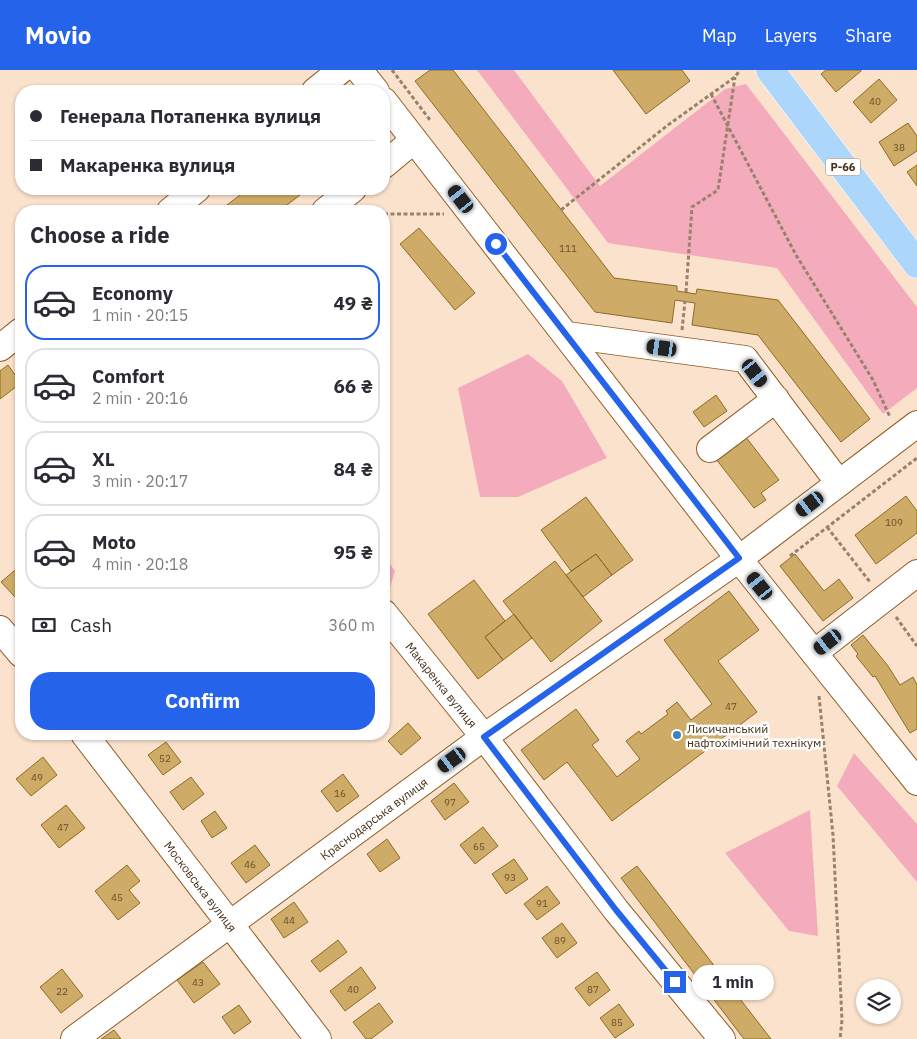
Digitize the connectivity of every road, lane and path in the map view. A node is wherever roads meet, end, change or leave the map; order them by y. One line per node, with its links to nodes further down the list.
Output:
1 (341, 70): 6 (street)
2 (360, 70): 7 (street)
3 (740, 70): 5 (path)
4 (770, 70): 20 (main road, Р-66)
5 (735, 77): 8 (path); 10 (path)
6 (322, 85)
7 (371, 85)
8 (711, 94): 10 (path); 17 (path)
9 (390, 109): 11 (street)
10 (728, 123): 21 (path); 26 (path)
11 (414, 140): 12 (street); 19 (street)
12 (390, 160)
13 (190, 195): 15 (street)
14 (346, 195): 16 (street)
15 (177, 205)
16 (333, 205)
17 (561, 210)
18 (390, 214): 19 (path)
19 (472, 214): 22 (street)
20 (917, 264)
21 (686, 292)
22 (567, 335): 25 (street); 31 (street)
23 (15, 336): 24 (street)
24 (0, 348)
25 (776, 399): 27 (street); 29 (street)
26 (908, 430): 29 (street, Краснодарська вулиця)
27 (710, 449)
28 (917, 458): 30 (path)
29 (839, 483): 31 (street, Краснодарська вулиця)
30 (790, 556)
31 (739, 558): 36 (street); 38 (street, Краснодарська вулиця)
32 (917, 572): 36 (street)
33 (390, 621): 38 (street, Макаренка вулиця)
34 (0, 629): 35 (street)
35 (15, 647)
36 (814, 653): 40 (street)
37 (818, 691): 45 (path)
38 (484, 737): 41 (street, Краснодарська вулиця); 44 (street, Макаренка вулиця)
39 (89, 740): 41 (street, Московська вулиця)
40 (917, 782)
41 (228, 924): 42 (street, Краснодарська вулиця); 43 (street, Московська вулиця)
42 (74, 1039)
43 (318, 1039)
44 (722, 1039)
45 (840, 1039)

